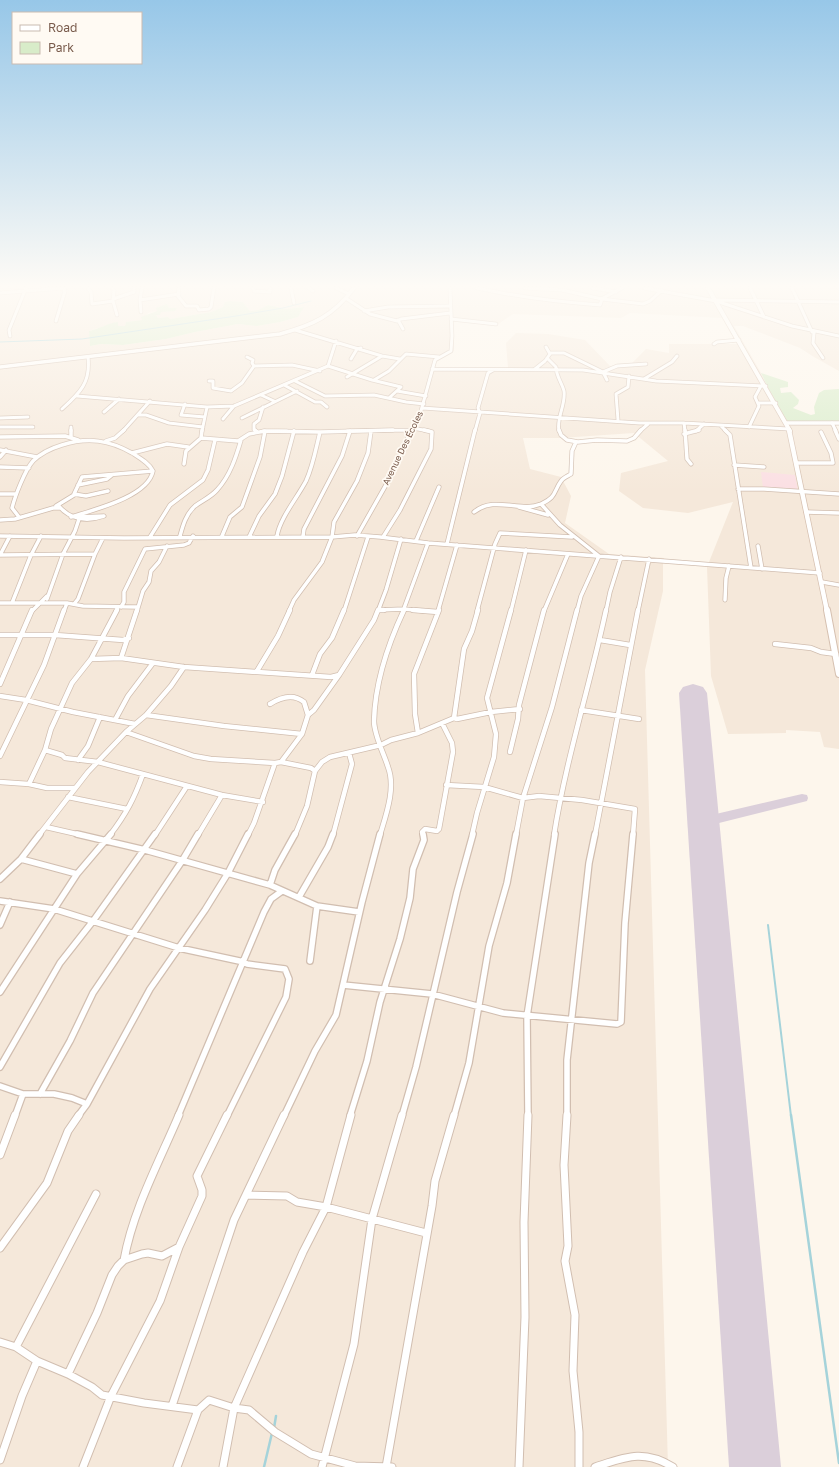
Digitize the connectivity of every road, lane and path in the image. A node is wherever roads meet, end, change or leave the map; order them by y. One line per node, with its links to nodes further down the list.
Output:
1 (93, 356): 10 (street)
2 (331, 356): 17 (street)
3 (382, 356): 25 (street)
4 (385, 356): 14 (street)
5 (403, 356): 14 (street)
6 (435, 356): 11 (street)
7 (571, 356): 24 (street)
8 (677, 356): 28 (street)
9 (749, 356): 33 (main road)
10 (88, 357): 18 (street); 40 (street)
11 (439, 357): 19 (street, Avenue Des Écoles)
12 (247, 358): 16 (street)
13 (548, 358): 20 (street); 23 (street)
14 (400, 359): 29 (street)
15 (646, 364): 24 (street)
16 (254, 366): 21 (street); 31 (street)
17 (328, 366): 21 (street); 25 (street)
18 (0, 367)
19 (432, 369): 22 (street); 41 (street, Avenue Des Écoles)
20 (535, 369): 22 (street); 23 (street)
21 (320, 371): 32 (street)
22 (487, 371): 54 (street)
23 (556, 371): 24 (street); 62 (street)
24 (603, 372): 26 (street); 30 (street)
25 (351, 374): 27 (street); 29 (street)
26 (629, 376): 28 (street); 66 (street)
27 (346, 377)
28 (644, 379): 36 (street)
29 (373, 380): 38 (street)
30 (608, 380)
31 (209, 381)
32 (295, 381): 34 (street); 42 (street)
33 (764, 382): 35 (main road); 36 (street)
34 (284, 385): 37 (street); 39 (street)
35 (766, 386): 36 (street); 47 (main road)
36 (760, 387): 46 (street)
37 (297, 391): 44 (street); 53 (street)
38 (398, 392): 41 (street); 42 (street)
39 (261, 394): 44 (street); 49 (street)
40 (77, 396): 43 (street); 55 (street)
41 (426, 396): 50 (street, Avenue Des Écoles)
42 (389, 398): 50 (street)
43 (119, 400): 45 (street); 56 (street)
44 (274, 401): 52 (street)
45 (150, 402): 48 (street); 59 (street)
46 (758, 403): 47 (street); 82 (street)
47 (776, 403): 71 (main road)
48 (185, 404): 51 (street); 61 (street)
49 (234, 406): 51 (street); 65 (street)
50 (423, 406): 57 (street); 83 (street, Avenue Des Écoles)
51 (207, 407): 61 (street)
52 (263, 407): 64 (street); 89 (street)
53 (327, 407)
54 (478, 408): 57 (street); 58 (street)
55 (62, 409)
56 (104, 412)
57 (470, 412): 58 (street)
58 (480, 413): 62 (street); 157 (street)
59 (139, 415): 81 (street); 101 (street)
60 (28, 417): 63 (street)
61 (205, 417): 81 (street)
62 (561, 417): 67 (street); 102 (street)
63 (0, 418)
64 (242, 418)
65 (223, 419)
66 (618, 420): 67 (street); 68 (street)
67 (613, 421): 68 (street)
68 (625, 422): 69 (street)
69 (650, 423): 70 (street); 102 (street)
70 (684, 423): 74 (street); 92 (street)
71 (787, 423): 75 (street); 84 (main road)
72 (832, 423): 73 (street); 75 (street); 97 (street)
73 (839, 423)
74 (704, 424): 76 (street); 92 (street)
75 (795, 424): 84 (street)
76 (722, 426): 77 (street); 93 (street)
77 (738, 426): 82 (street); 93 (street)
78 (0, 427): 79 (street)
79 (33, 427)
80 (71, 427): 95 (street)
81 (203, 427): 96 (street)
82 (749, 427): 84 (street)
83 (412, 429): 88 (street); 146 (street, Avenue Des Écoles); 151 (street)
84 (789, 429): 109 (main road)
85 (265, 431): 86 (street); 89 (street); 142 (street)
86 (294, 431): 90 (street); 143 (street)
87 (350, 431): 88 (street); 90 (street); 145 (street)
88 (371, 431): 149 (street)
89 (257, 432): 100 (street)
90 (320, 432): 144 (street)
91 (821, 432): 109 (street)
92 (684, 434): 111 (street)
93 (730, 435): 112 (street)
94 (0, 437): 95 (street)
95 (71, 437): 98 (street)
96 (201, 438): 99 (street); 103 (street)
97 (839, 439)
98 (78, 440): 101 (street); 108 (street)
99 (215, 440): 100 (street); 148 (street)
100 (241, 440): 140 (street)
101 (103, 442): 106 (street)
102 (576, 442): 127 (street)
103 (188, 447): 106 (street); 110 (street)
104 (0, 450): 105 (street)
105 (6, 450): 107 (street); 108 (street)
106 (132, 453): 116 (street)
107 (0, 457)
108 (37, 457): 115 (street)
109 (797, 463): 122 (main road)
110 (184, 464)
111 (691, 464)
112 (734, 465): 114 (street); 120 (street)
113 (0, 467): 115 (street)
114 (764, 467)
115 (29, 468): 124 (street)
116 (153, 471): 117 (street); 135 (street)
117 (113, 474): 118 (street); 118 (street)
118 (78, 485): 126 (street)
119 (439, 486): 155 (street)
120 (738, 489): 122 (street); 172 (street)
121 (108, 492): 126 (street)
122 (802, 492): 125 (street); 131 (main road)
123 (0, 494): 124 (street)
124 (16, 494): 134 (street)
125 (839, 494)
126 (74, 495): 129 (street)
127 (540, 504): 128 (street); 133 (street)
128 (511, 505): 130 (street); 133 (street)
129 (59, 507): 134 (street); 135 (street)
130 (474, 512)
131 (806, 512): 132 (street); 174 (main road)
132 (839, 513)
133 (548, 515): 152 (street)
134 (19, 518): 136 (street)
135 (79, 519): 147 (street)
136 (0, 520)
137 (0, 536): 138 (street)
138 (10, 536): 139 (street); 166 (street)
139 (41, 536): 147 (street); 167 (street)
140 (180, 536): 141 (street); 148 (street)
141 (193, 536): 142 (street); 159 (street)
142 (222, 536): 143 (street)
143 (250, 536): 144 (street)
144 (277, 536): 145 (street)
145 (303, 536): 149 (street)
146 (357, 536): 149 (street); 150 (street)
147 (71, 537): 153 (street); 163 (street)
148 (150, 537): 153 (street)
149 (332, 537): 204 (street)
150 (368, 537): 151 (street); 206 (street)
151 (383, 537): 154 (street)
152 (572, 537): 161 (street); 168 (street)
153 (103, 538): 164 (street)
154 (401, 539): 155 (street); 188 (street)
155 (416, 541): 156 (street)
156 (428, 542): 157 (street); 187 (street)
157 (447, 544): 158 (street)
158 (457, 544): 161 (street); 189 (street)
159 (167, 546): 185 (street); 186 (street)
160 (758, 546): 173 (street)
161 (494, 548): 162 (street); 220 (street)
162 (526, 550): 165 (street); 215 (street)
163 (63, 554): 164 (street); 167 (street); 177 (street)
164 (95, 554): 184 (street)
165 (568, 554): 168 (street); 213 (street)
166 (0, 555): 167 (street)
167 (31, 555): 180 (street)
168 (599, 556): 169 (street); 246 (street)
169 (621, 557): 170 (street); 195 (street)
170 (649, 559): 171 (street); 197 (street)
171 (729, 566): 172 (street); 178 (street)
172 (751, 568): 173 (street)
173 (762, 569): 174 (street)
174 (820, 573): 175 (main road)
175 (822, 582): 176 (street); 198 (main road)
176 (839, 585)
177 (47, 596): 179 (street); 181 (street)
178 (725, 600)
179 (40, 602): 180 (street); 181 (street); 191 (street)
180 (12, 603): 182 (street)
181 (50, 603): 183 (street)
182 (0, 604)
183 (66, 604): 184 (street); 192 (street)
184 (74, 604): 185 (street)
185 (119, 607): 186 (street); 194 (street)
186 (137, 607): 193 (street)
187 (404, 609): 188 (street); 189 (street); 228 (street)
188 (379, 610): 207 (street)
189 (438, 612): 226 (street)
190 (0, 635): 191 (street)
191 (23, 635): 192 (street); 208 (street)
192 (55, 635): 194 (street); 210 (street)
193 (128, 638): 194 (street); 199 (street)
194 (102, 639): 200 (street)
195 (600, 640): 197 (street); 214 (street)
196 (775, 644): 198 (street)
197 (630, 645): 218 (street)
198 (836, 654): 201 (main road)
199 (121, 658): 200 (street); 202 (street)
200 (91, 659): 212 (street)
201 (838, 662): 205 (main road)
202 (153, 663): 203 (street); 222 (street)
203 (184, 667): 204 (street); 216 (street)
204 (257, 671): 206 (street)
205 (839, 672)
206 (312, 675): 207 (street)
207 (339, 675): 217 (street)
208 (0, 684)
209 (0, 696): 210 (street)
210 (26, 700): 212 (street); 232 (street)
211 (270, 704): 217 (street)
212 (60, 708): 219 (street); 229 (street)
213 (520, 709): 215 (street); 230 (street)
214 (581, 710): 218 (street); 247 (street)
215 (491, 712): 220 (street); 242 (street)
216 (146, 715): 224 (street); 227 (street)
217 (308, 715): 227 (street)
218 (617, 715): 221 (street); 249 (street)
219 (100, 717): 222 (street); 233 (street)
220 (454, 718): 223 (street)
221 (639, 719)
222 (114, 720): 224 (street)
223 (442, 723): 226 (street); 240 (street)
224 (135, 724): 225 (street)
225 (126, 732): 234 (street); 235 (street)
226 (418, 733): 228 (street)
227 (302, 734): 235 (street)
228 (381, 745): 231 (street); 266 (street)
229 (45, 750): 233 (street); 239 (street)
230 (510, 752)
231 (349, 753): 236 (street); 261 (street)
232 (0, 756)
233 (78, 760): 234 (street)
234 (98, 762): 237 (street); 243 (street)
235 (278, 762): 236 (street); 248 (street)
236 (315, 771): 259 (street)
237 (143, 774): 241 (street); 250 (street)
238 (0, 782): 239 (street)
239 (29, 784): 243 (street)
240 (446, 785): 242 (street); 274 (street)
241 (187, 786): 244 (street); 253 (street)
242 (484, 786): 246 (street); 276 (street)
243 (74, 788): 245 (street)
244 (222, 795): 248 (street); 255 (street)
245 (68, 797): 250 (street); 251 (street)
246 (523, 798): 247 (street); 277 (street)
247 (560, 798): 249 (street); 278 (street)
248 (263, 802): 256 (street)
249 (601, 804): 279 (street); 279 (street)
250 (128, 809): 252 (street)
251 (46, 827): 252 (street); 254 (street)
252 (106, 840): 253 (street); 257 (street)
253 (145, 850): 255 (street); 267 (street)
254 (20, 859): 257 (street); 258 (street)
255 (182, 861): 256 (street); 269 (street)
256 (228, 873): 259 (street); 270 (street)
257 (77, 874): 265 (street)
258 (0, 879)
259 (270, 885): 260 (street)
260 (282, 891): 261 (street); 272 (street)
261 (299, 897): 264 (street)
262 (0, 901): 263 (street)
263 (10, 902): 265 (street); 268 (street)
264 (317, 906): 266 (street); 271 (street)
265 (54, 909): 267 (street); 275 (street)
266 (359, 912): 273 (street)
267 (93, 921): 269 (street); 280 (street)
268 (0, 925)
269 (134, 933): 270 (street); 283 (street)
270 (179, 948): 272 (street); 284 (street)
271 (310, 961)
272 (244, 962): 291 (street); 293 (street)
273 (343, 985): 274 (street); 287 (street)
274 (384, 988): 276 (street); 288 (street)
275 (0, 992)
276 (432, 994): 277 (street); 289 (street)
277 (479, 1008): 278 (street); 290 (street)
278 (527, 1016): 279 (street); 309 (street)
279 (573, 1020): 310 (street)
280 (0, 1067)
281 (0, 1086): 282 (street)
282 (23, 1094): 283 (street); 285 (street)
283 (40, 1094): 284 (street)
284 (87, 1104): 292 (street)
285 (0, 1155)
286 (96, 1194): 295 (street)
287 (247, 1195): 288 (street); 299 (street)
288 (326, 1207): 289 (street); 300 (street)
289 (372, 1219): 290 (street); 303 (street)
290 (426, 1233): 307 (street)
291 (179, 1247): 293 (street); 298 (street)
292 (0, 1248)
293 (124, 1260): 297 (street)
294 (0, 1342): 295 (street)
295 (16, 1347): 296 (street)
296 (37, 1361): 297 (street); 302 (street)
297 (68, 1374): 298 (street)
298 (111, 1396): 299 (street); 304 (street)
299 (172, 1406): 301 (street)
300 (234, 1408): 301 (street); 303 (street); 306 (street)
301 (198, 1410): 305 (street)
302 (0, 1460)
303 (323, 1463): 307 (street)
304 (83, 1467)
305 (177, 1467)
306 (223, 1467)
307 (386, 1467): 308 (street)
308 (392, 1467)
309 (519, 1467)
310 (579, 1467)
311 (595, 1467): 312 (street)
312 (673, 1467)

